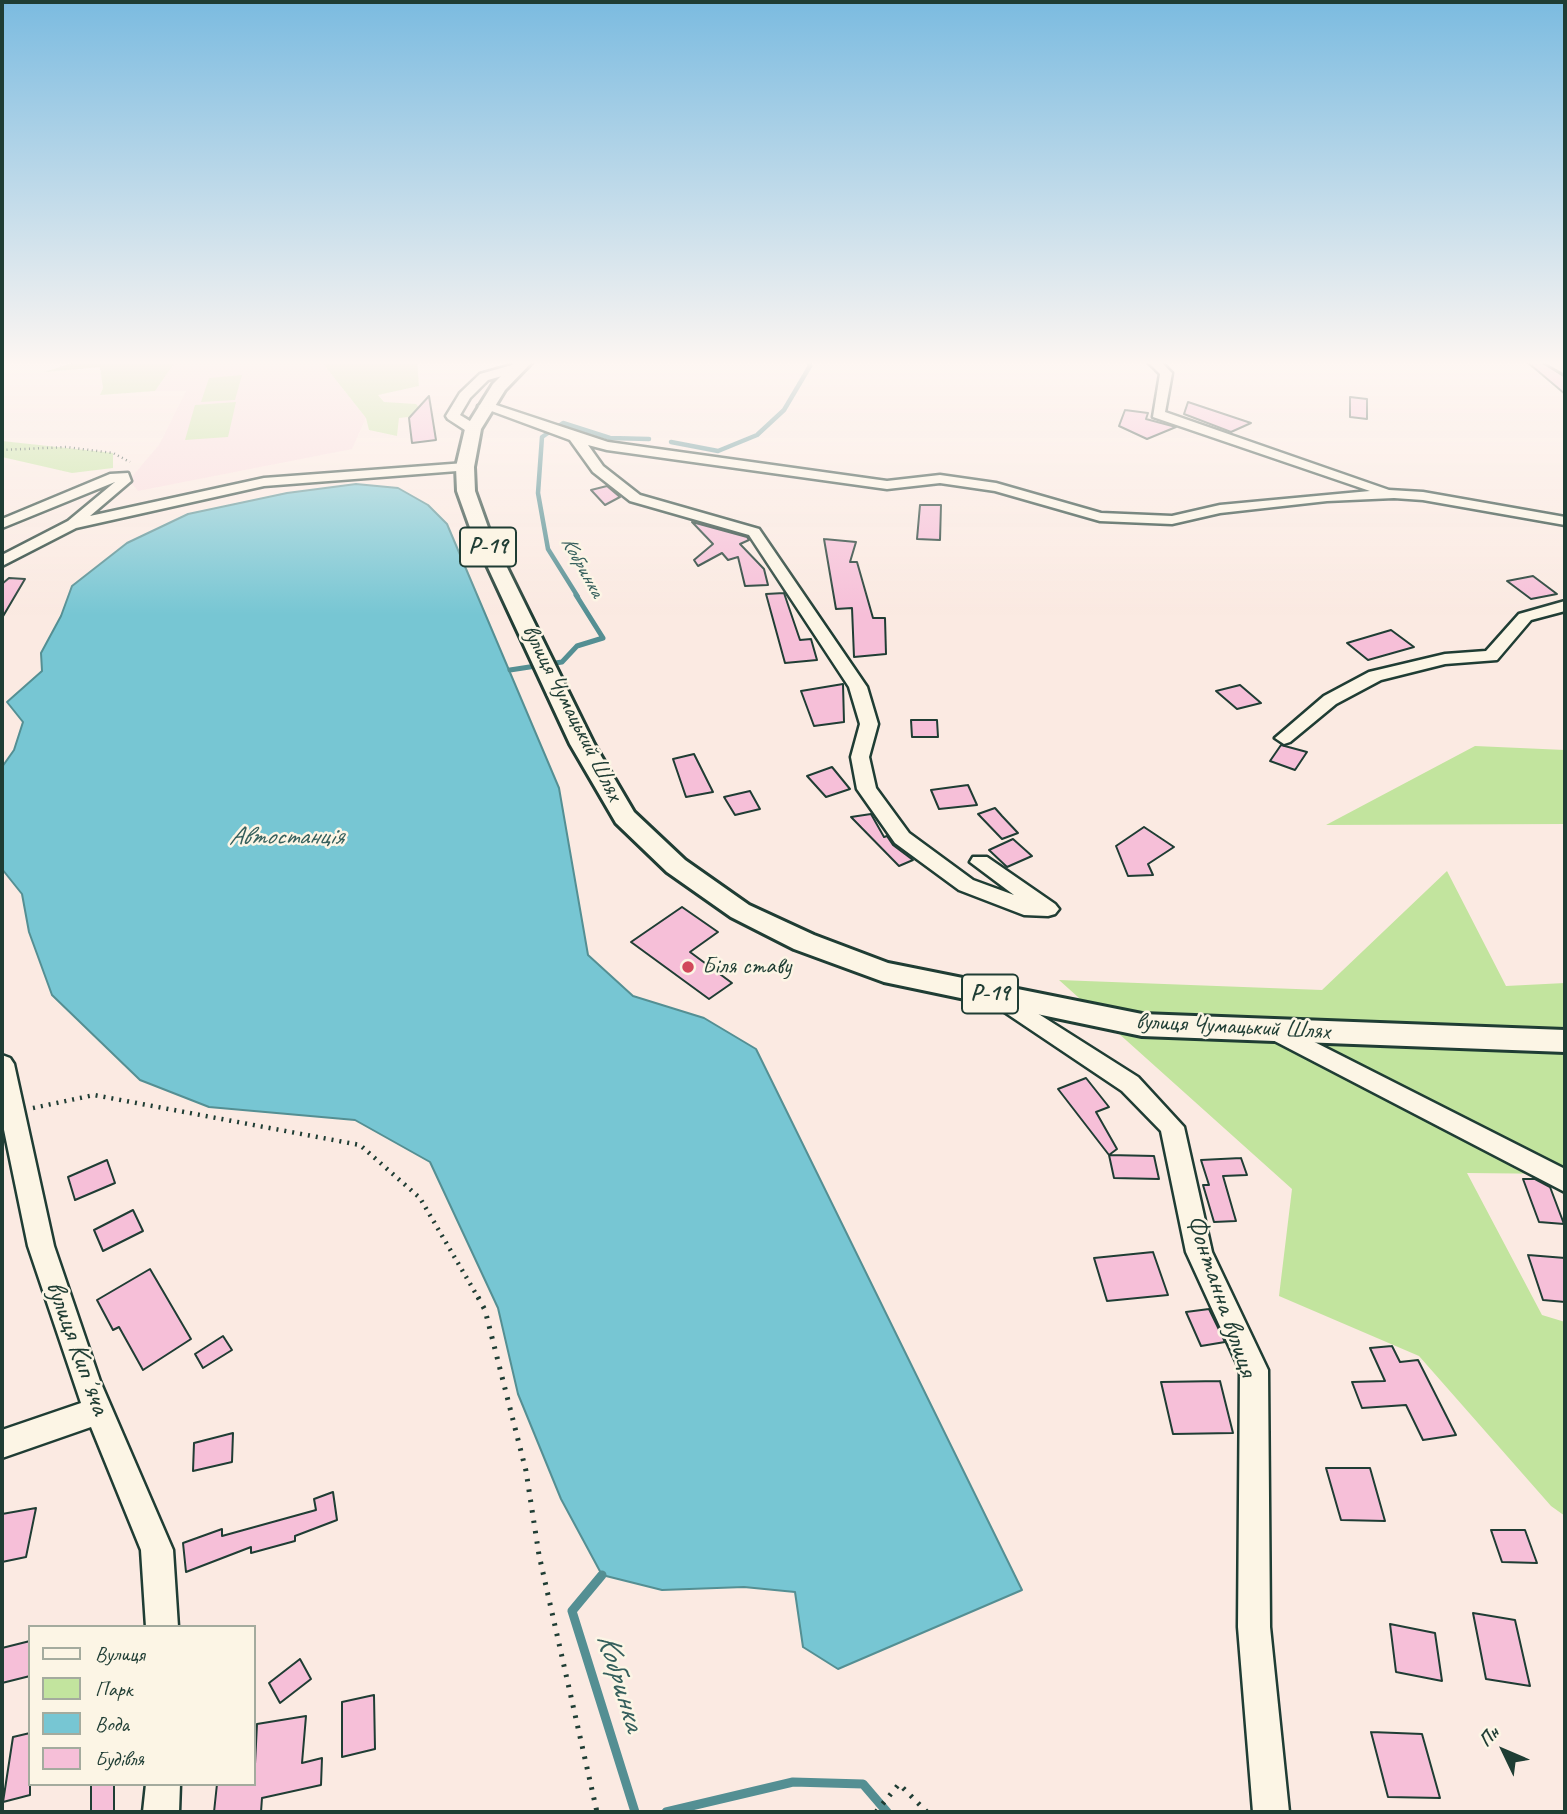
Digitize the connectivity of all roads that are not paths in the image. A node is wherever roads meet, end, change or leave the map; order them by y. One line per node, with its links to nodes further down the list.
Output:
1 (469, 446): 5 (main road, вулиця Чумацький Шлях / Р-19)
2 (581, 446): 14 (street)
3 (606, 446): 6 (street)
4 (1251, 446): 6 (street)
5 (465, 467): 9 (street); 15 (main road, вулиця Чумацький Шлях / Р-19)
6 (1394, 494): 7 (street)
7 (1565, 521)
8 (2, 524): 9 (street)
9 (71, 525): 10 (street); 11 (street)
10 (2, 561)
11 (2, 578)
12 (1565, 606): 13 (street)
13 (1284, 738)
14 (980, 862)
15 (996, 995): 16 (main road, вулиця Чумацький Шлях / Р-19); 25 (street, Фонтанна вулиця)
16 (1273, 1030): 17 (main road, вулиця Чумацький Шлях / Р-19); 19 (street)
17 (1565, 1041)
18 (2, 1064): 20 (street, вулиця Кипʼяча)
19 (1565, 1181)
20 (98, 1412): 21 (street); 22 (street, вулиця Кипʼяча)
21 (2, 1444)
22 (162, 1625)
23 (163, 1786): 24 (street)
24 (161, 1812)
25 (1271, 1812)

